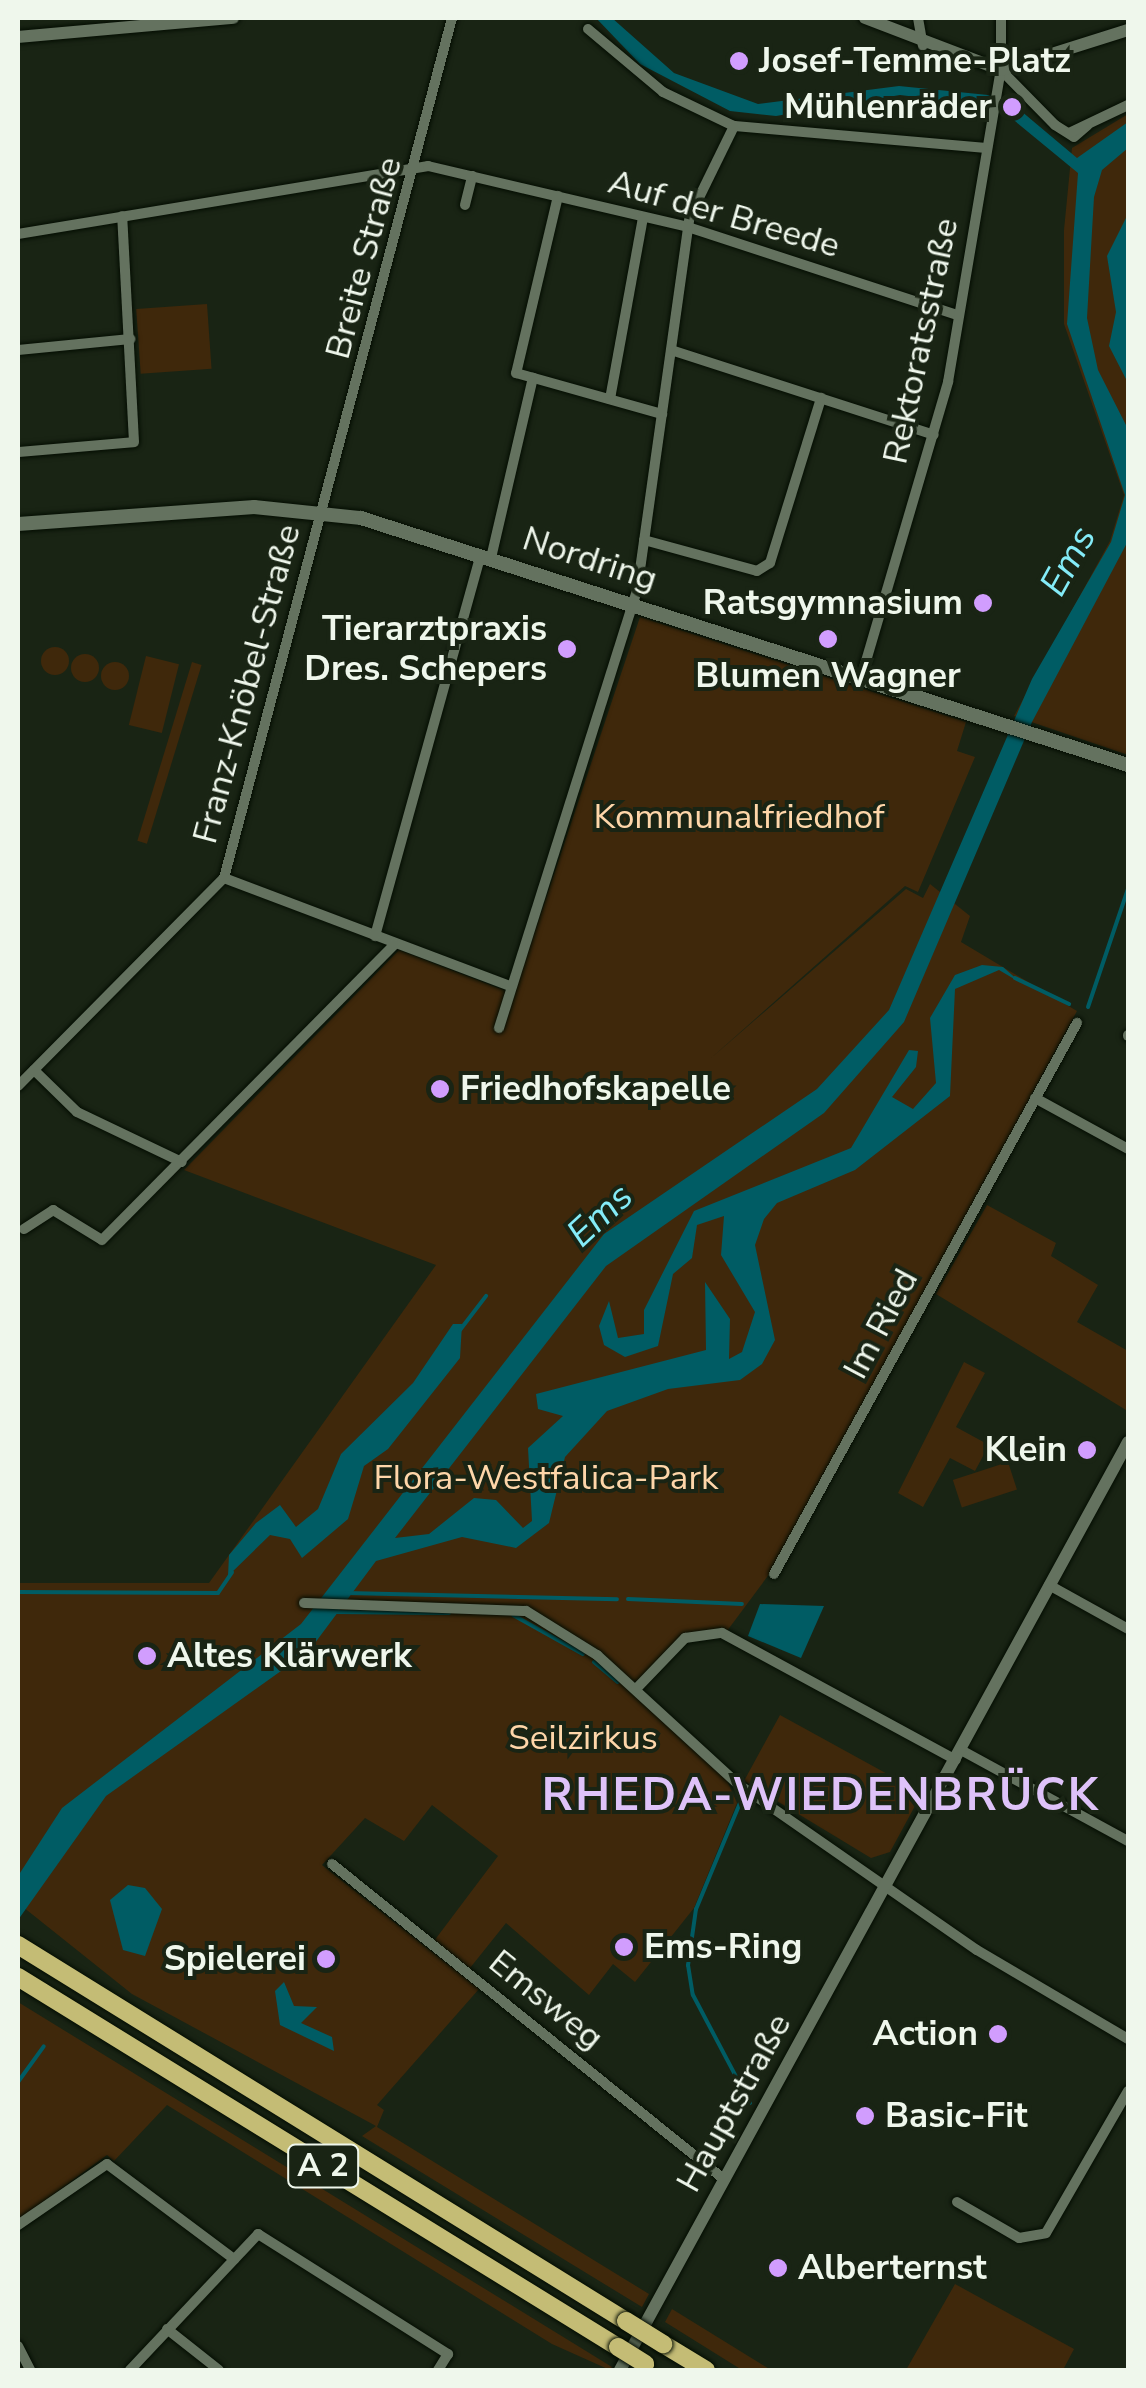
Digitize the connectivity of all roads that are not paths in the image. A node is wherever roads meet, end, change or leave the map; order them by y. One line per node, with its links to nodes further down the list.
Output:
1 (233, 18): 8 (street)
2 (452, 18): 14 (street, Breite Straße)
3 (864, 18): 9 (street)
4 (918, 18): 9 (street)
5 (1004, 18): 10 (street, Rektoratsstraße)
6 (588, 28): 12 (street)
7 (1128, 30): 10 (street)
8 (18, 37)
9 (923, 46): 10 (street)
10 (1000, 70): 11 (street); 13 (street, Rektoratsstraße)
11 (1128, 105)
12 (734, 126): 13 (street); 20 (street)
13 (987, 148): 22 (street, Rektoratsstraße)
14 (418, 166): 15 (street, Auf der Breede); 18 (street); 32 (street, Breite Straße)
15 (472, 176): 16 (street, Auf der Breede); 17 (street)
16 (558, 196): 19 (street, Auf der Breede); 26 (street)
17 (465, 206)
18 (122, 216): 21 (street); 23 (street)
19 (643, 217): 20 (street, Auf der Breede); 28 (street)
20 (688, 227): 22 (street, Auf der Breede); 25 (street)
21 (18, 234)
22 (957, 315): 30 (street, Rektoratsstraße)
23 (130, 338): 24 (street); 31 (street)
24 (18, 350)
25 (672, 350): 27 (street); 29 (street)
26 (533, 378): 28 (street); 35 (street)
27 (821, 398): 30 (street); 34 (street)
28 (610, 400): 29 (street)
29 (662, 414): 34 (street)
30 (934, 436): 37 (street, Rektoratsstraße)
31 (18, 452)
32 (322, 512): 33 (main road, Nordring); 35 (main road, Nordring); 39 (street, Franz-Knöbel-Straße)
33 (18, 524)
34 (644, 540): 36 (street)
35 (486, 557): 36 (main road, Nordring); 40 (street)
36 (632, 604): 37 (main road, Nordring); 42 (street)
37 (861, 678): 38 (main road, Nordring)
38 (1128, 765)
39 (224, 878): 40 (street); 45 (street, Franz-Knöbel-Straße)
40 (375, 936): 41 (street)
41 (395, 944): 42 (street); 49 (street)
42 (510, 986): 44 (street)
43 (1077, 1023): 47 (street, Im Ried)
44 (499, 1028)
45 (34, 1070): 46 (street, Franz-Knöbel-Straße); 49 (street)
46 (18, 1086)
47 (1036, 1098): 48 (street); 52 (street, Im Ried)
48 (1128, 1149)
49 (182, 1162): 50 (street)
50 (24, 1228)
51 (1128, 1442): 53 (street, Hauptstraße)
52 (774, 1574)
53 (1048, 1585): 55 (street); 57 (street, Hauptstraße)
54 (304, 1603): 56 (street)
55 (1128, 1629)
56 (636, 1689): 57 (street); 60 (street)
57 (958, 1755): 58 (street); 60 (street, Hauptstraße)
58 (1128, 1842)
59 (332, 1864): 65 (street, Emsweg)
60 (888, 1888): 63 (street); 65 (street, Hauptstraße)
61 (18, 1945): 77 (highway, A 2, bridge)
62 (23, 1980): 71 (highway, A 2, bridge)
63 (1128, 2040)
64 (1128, 2091): 66 (street)
65 (724, 2180): 76 (street, Hauptstraße)
66 (957, 2202)
67 (18, 2226): 68 (street)
68 (234, 2259): 69 (street); 75 (street)
69 (167, 2330): 73 (street); 74 (street)
70 (18, 2346): 72 (street)
71 (651, 2367)
72 (30, 2370)
73 (130, 2370)
74 (219, 2370)
75 (438, 2370)
76 (620, 2370)
77 (706, 2370)

